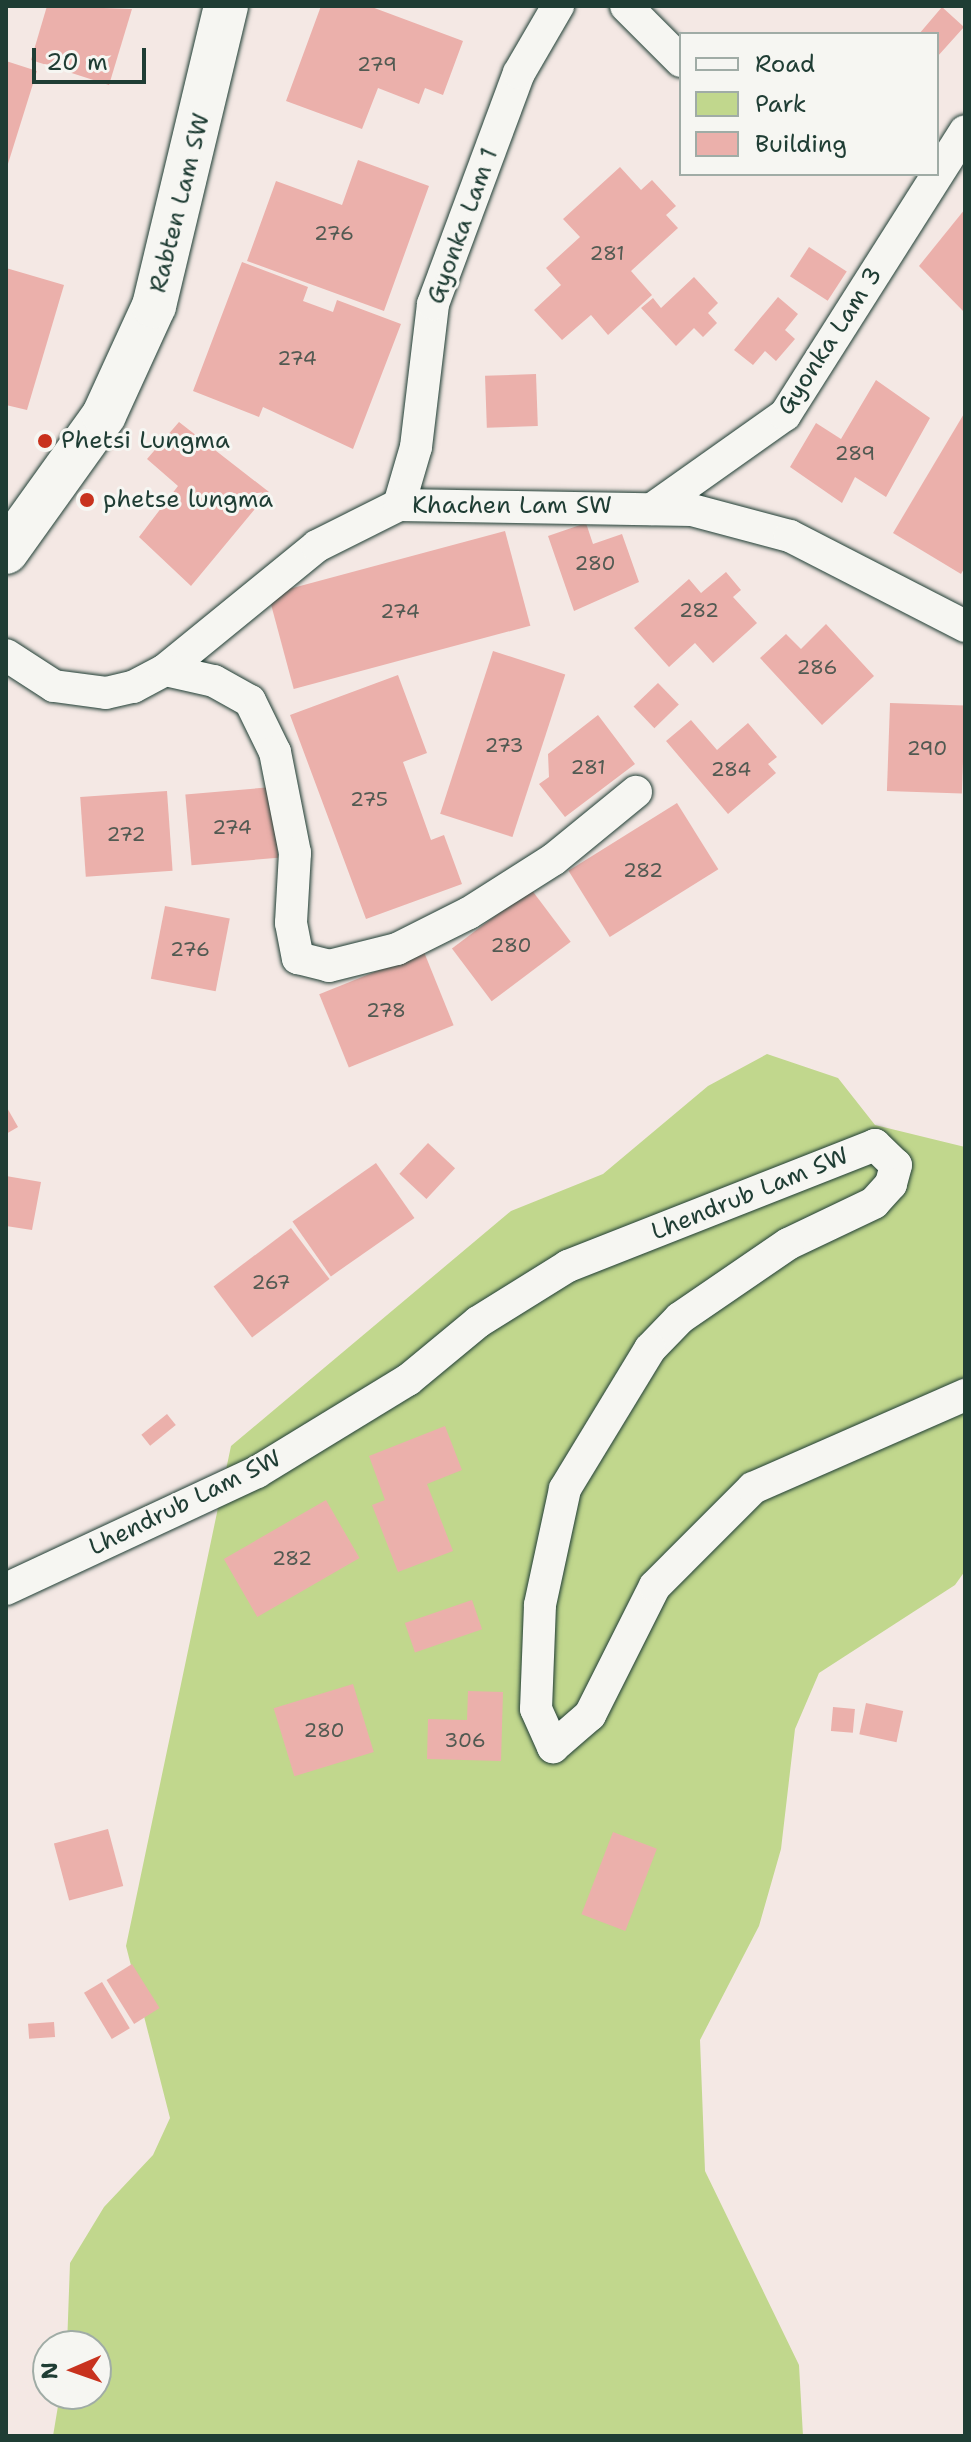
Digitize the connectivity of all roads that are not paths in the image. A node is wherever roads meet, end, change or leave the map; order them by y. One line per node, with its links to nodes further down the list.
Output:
1 (226, 6): 11 (main road, Rabten Lam SW)
2 (558, 6): 9 (street, Gyonka Lam 1)
3 (626, 6): 4 (street)
4 (679, 59)
5 (965, 131): 6 (street, Gyonka Lam 3)
6 (939, 172)
7 (936, 176): 10 (street, Gyonka Lam 3)
8 (455, 194): 9 (street)
9 (391, 509): 10 (street, Khachen Lam SW); 14 (street, Khachen Lam SW)
10 (652, 509): 12 (street, Khachen Lam SW)
11 (6, 552)
12 (965, 626)
13 (6, 655): 14 (street, Khachen Lam SW)
14 (165, 670): 15 (street)
15 (636, 792)
16 (965, 1395): 17 (street, Lhendrub Lam SW)
17 (6, 1589)

